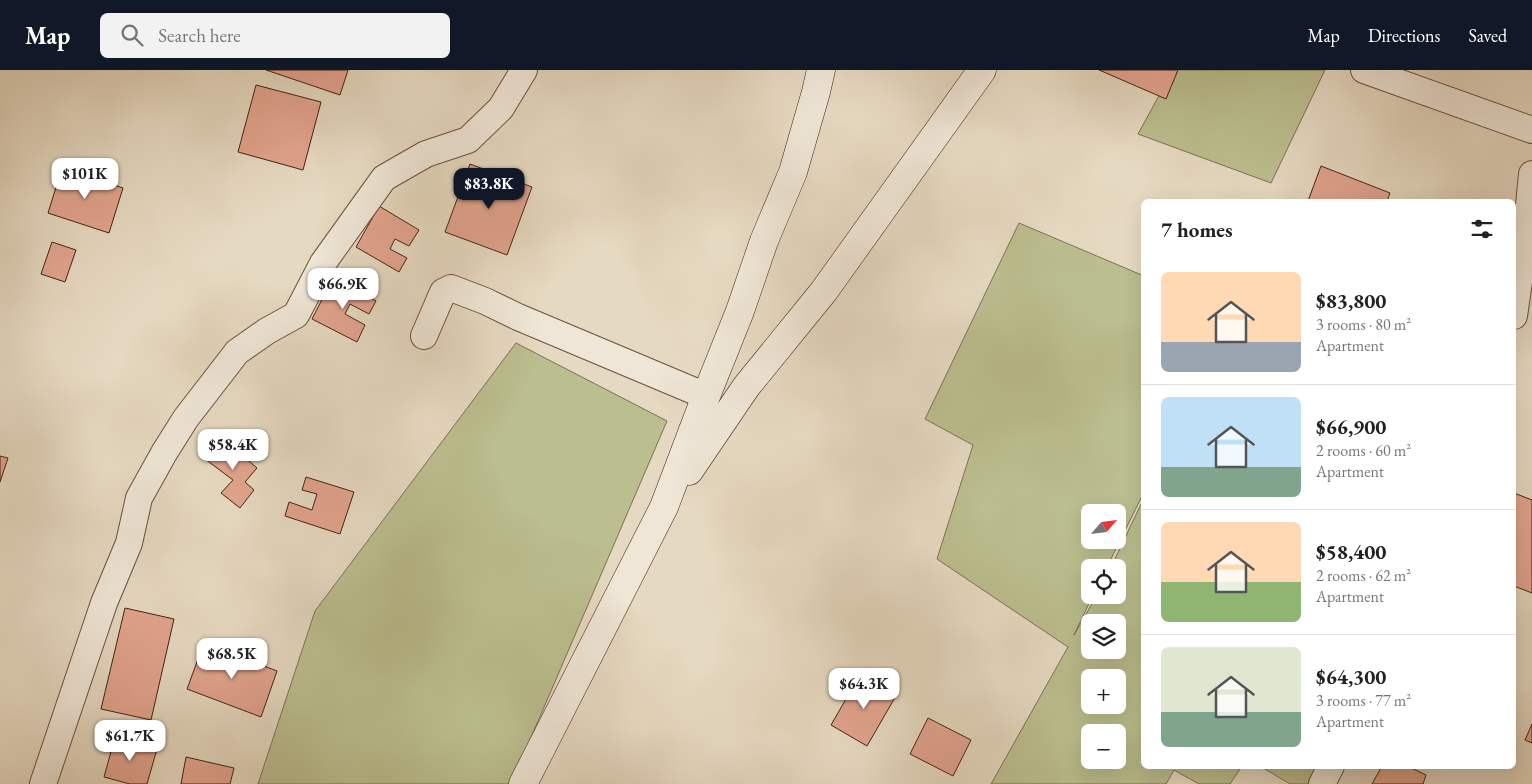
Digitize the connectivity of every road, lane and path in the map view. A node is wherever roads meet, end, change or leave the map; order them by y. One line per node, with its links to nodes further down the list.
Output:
1 (524, 70): 12 (street)
2 (821, 70): 9 (street)
3 (982, 70): 10 (street)
4 (1364, 70): 5 (street)
5 (1532, 130)
6 (1532, 174): 7 (street)
7 (1516, 302)
8 (424, 336): 9 (street)
9 (706, 396): 10 (street)
10 (664, 507): 13 (street)
11 (1330, 769): 14 (street)
12 (43, 784)
13 (524, 784)
14 (1322, 784)

